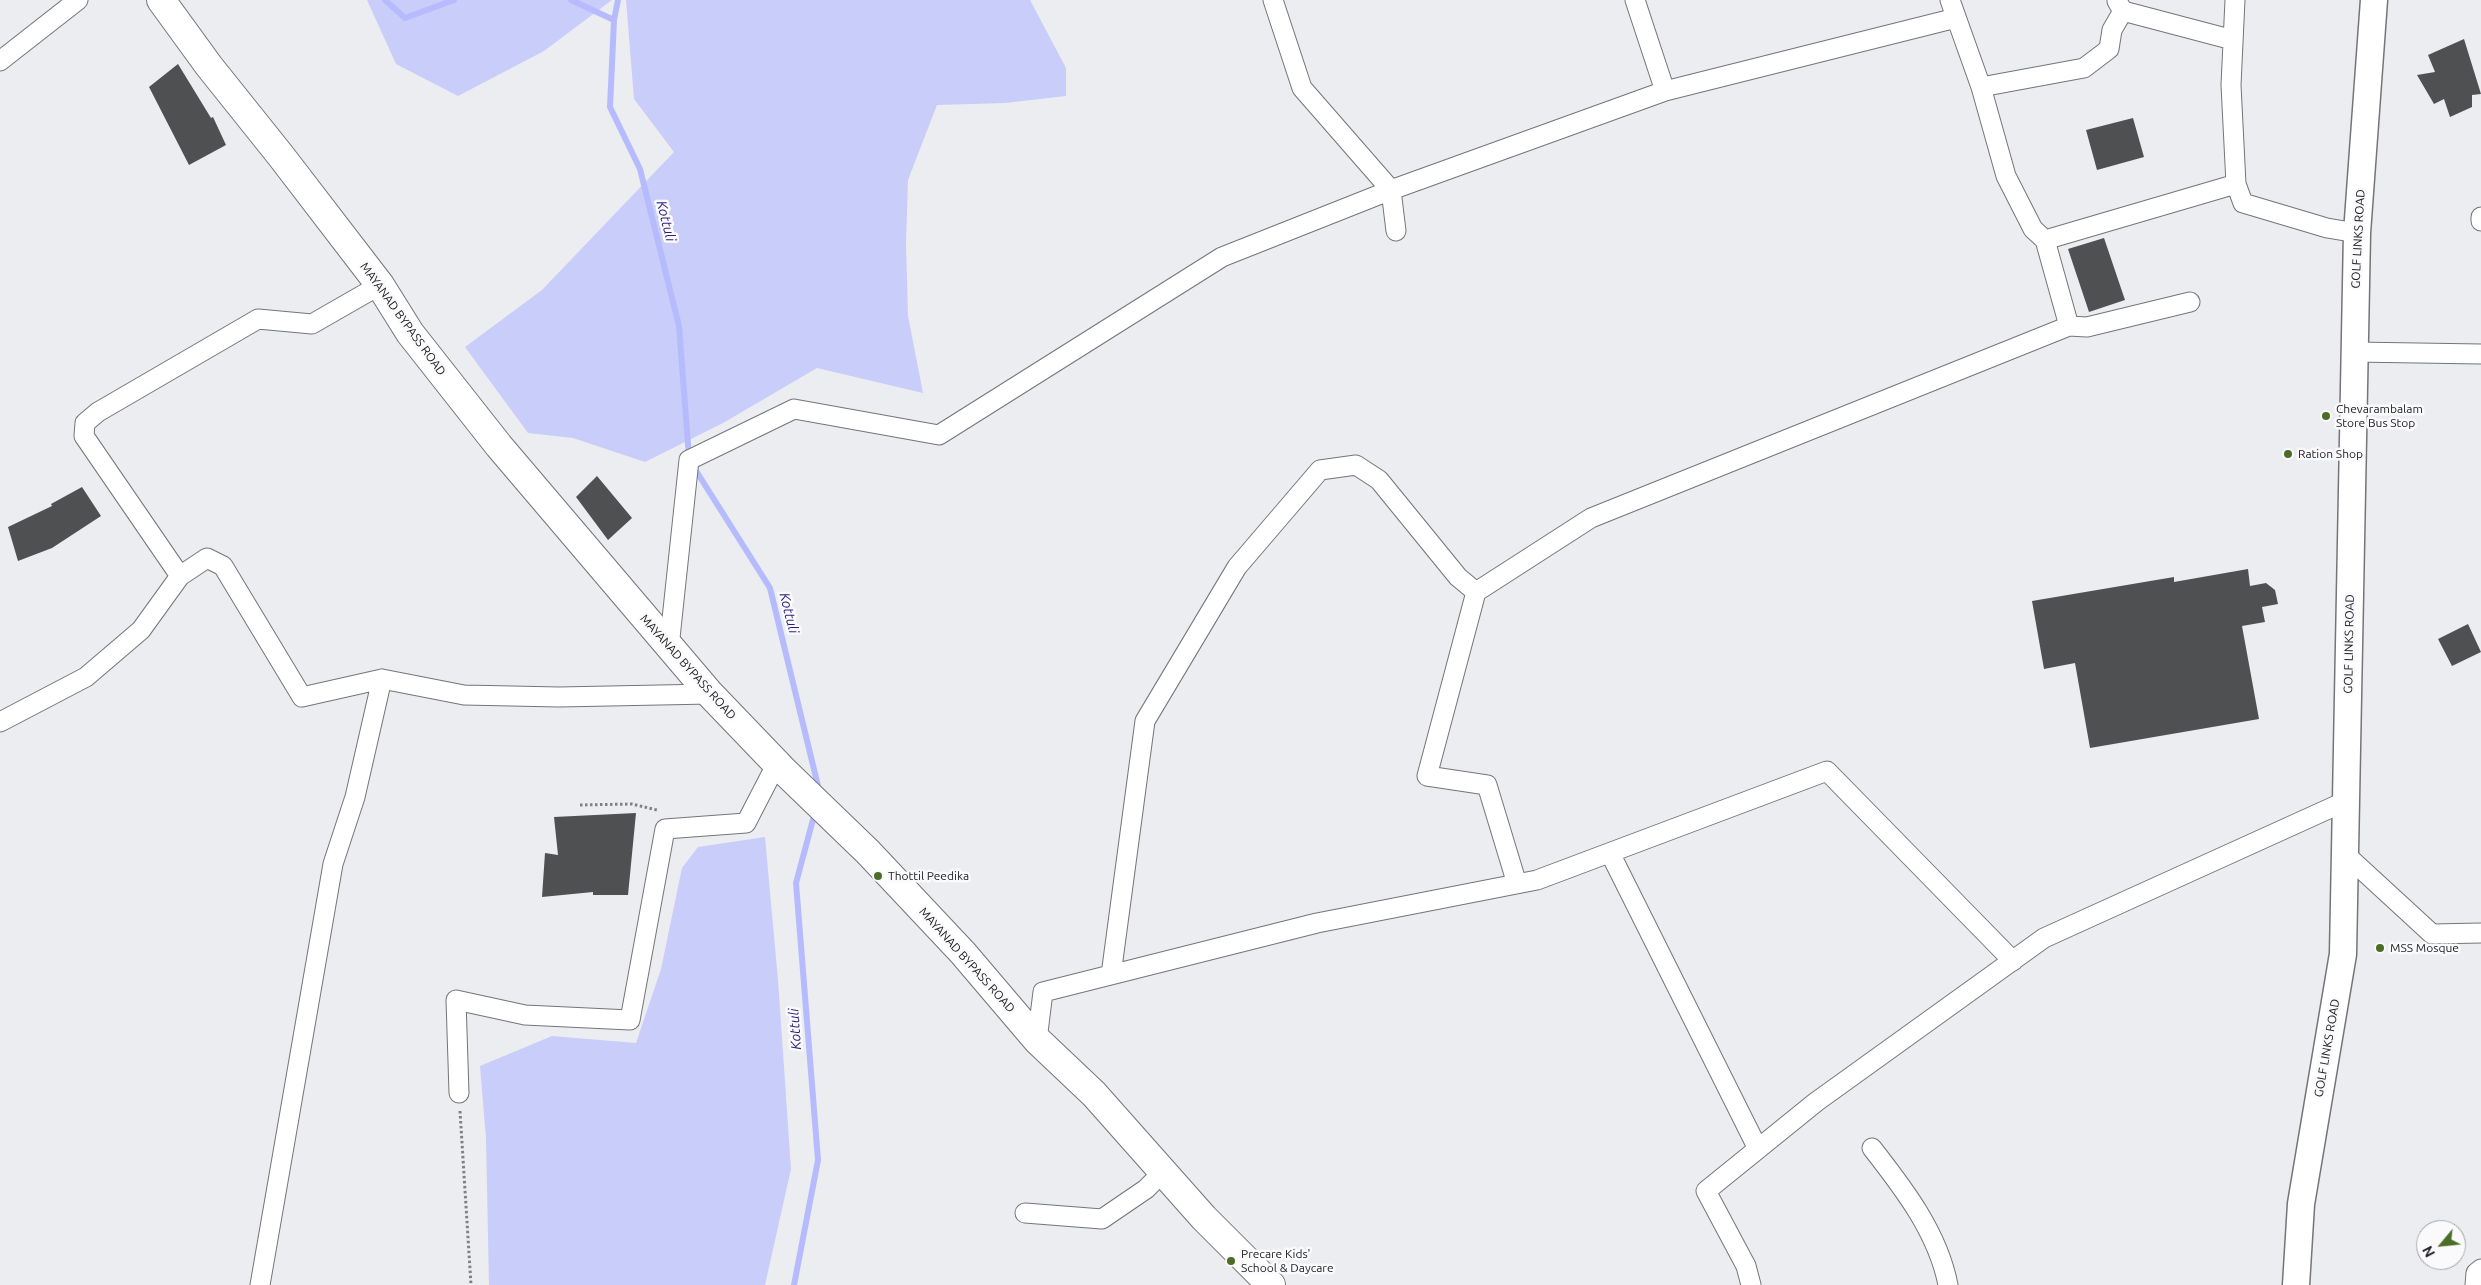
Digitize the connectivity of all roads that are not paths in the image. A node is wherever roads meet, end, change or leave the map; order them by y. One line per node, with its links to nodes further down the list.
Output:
1 (78, 0): 11 (street)
2 (161, 0): 21 (main road, MAYANAD BYPASS ROAD)
3 (1273, 0): 15 (street)
4 (1636, 0): 13 (street)
5 (1950, 0): 9 (street)
6 (2235, 0): 10 (street)
7 (2374, 0): 19 (main road, GOLF LINKS ROAD)
8 (2120, 5): 10 (street); 12 (street)
9 (1956, 18): 12 (street); 13 (street)
10 (2233, 40): 14 (street)
11 (0, 61)
12 (1981, 87): 20 (street)
13 (1665, 91): 15 (street)
14 (2236, 184): 19 (street); 20 (street)
15 (1391, 190): 18 (street); 28 (street)
16 (2481, 217): 17 (street)
17 (2481, 221)
18 (1396, 231)
19 (2356, 233): 24 (main road, GOLF LINKS ROAD)
20 (2045, 240): 23 (street)
21 (380, 285): 26 (street); 28 (main road, MAYANAD BYPASS ROAD)
22 (2190, 302): 23 (street)
23 (2069, 326): 27 (street)
24 (2354, 352): 25 (street); 33 (main road, GOLF LINKS ROAD)
25 (2481, 354)
26 (180, 576): 29 (street); 31 (street)
27 (1476, 592): 36 (street); 39 (street)
28 (669, 646): 30 (main road, MAYANAD BYPASS ROAD)
29 (382, 679): 30 (street); 47 (street)
30 (710, 694): 32 (main road, MAYANAD BYPASS ROAD)
31 (0, 722)
32 (779, 766): 40 (main road, MAYANAD BYPASS ROAD); 41 (street)
33 (2346, 801): 35 (main road, GOLF LINKS ROAD); 38 (street)
34 (1610, 853): 36 (street); 38 (street); 43 (street)
35 (2345, 854): 37 (street); 51 (main road, GOLF LINKS ROAD)
36 (1517, 884): 39 (street)
37 (2481, 933)
38 (2013, 961): 43 (street)
39 (1110, 975): 40 (street)
40 (1037, 1040): 44 (main road, MAYANAD BYPASS ROAD)
41 (459, 1093)
42 (1872, 1148): 50 (street)
43 (1758, 1149): 49 (street)
44 (1163, 1172): 45 (street); 48 (main road, MAYANAD BYPASS ROAD)
45 (1026, 1213)
46 (2481, 1269): 52 (street)
47 (260, 1285)
48 (1271, 1285)
49 (1751, 1285)
50 (1948, 1285)
51 (2296, 1285)
52 (2475, 1285)

